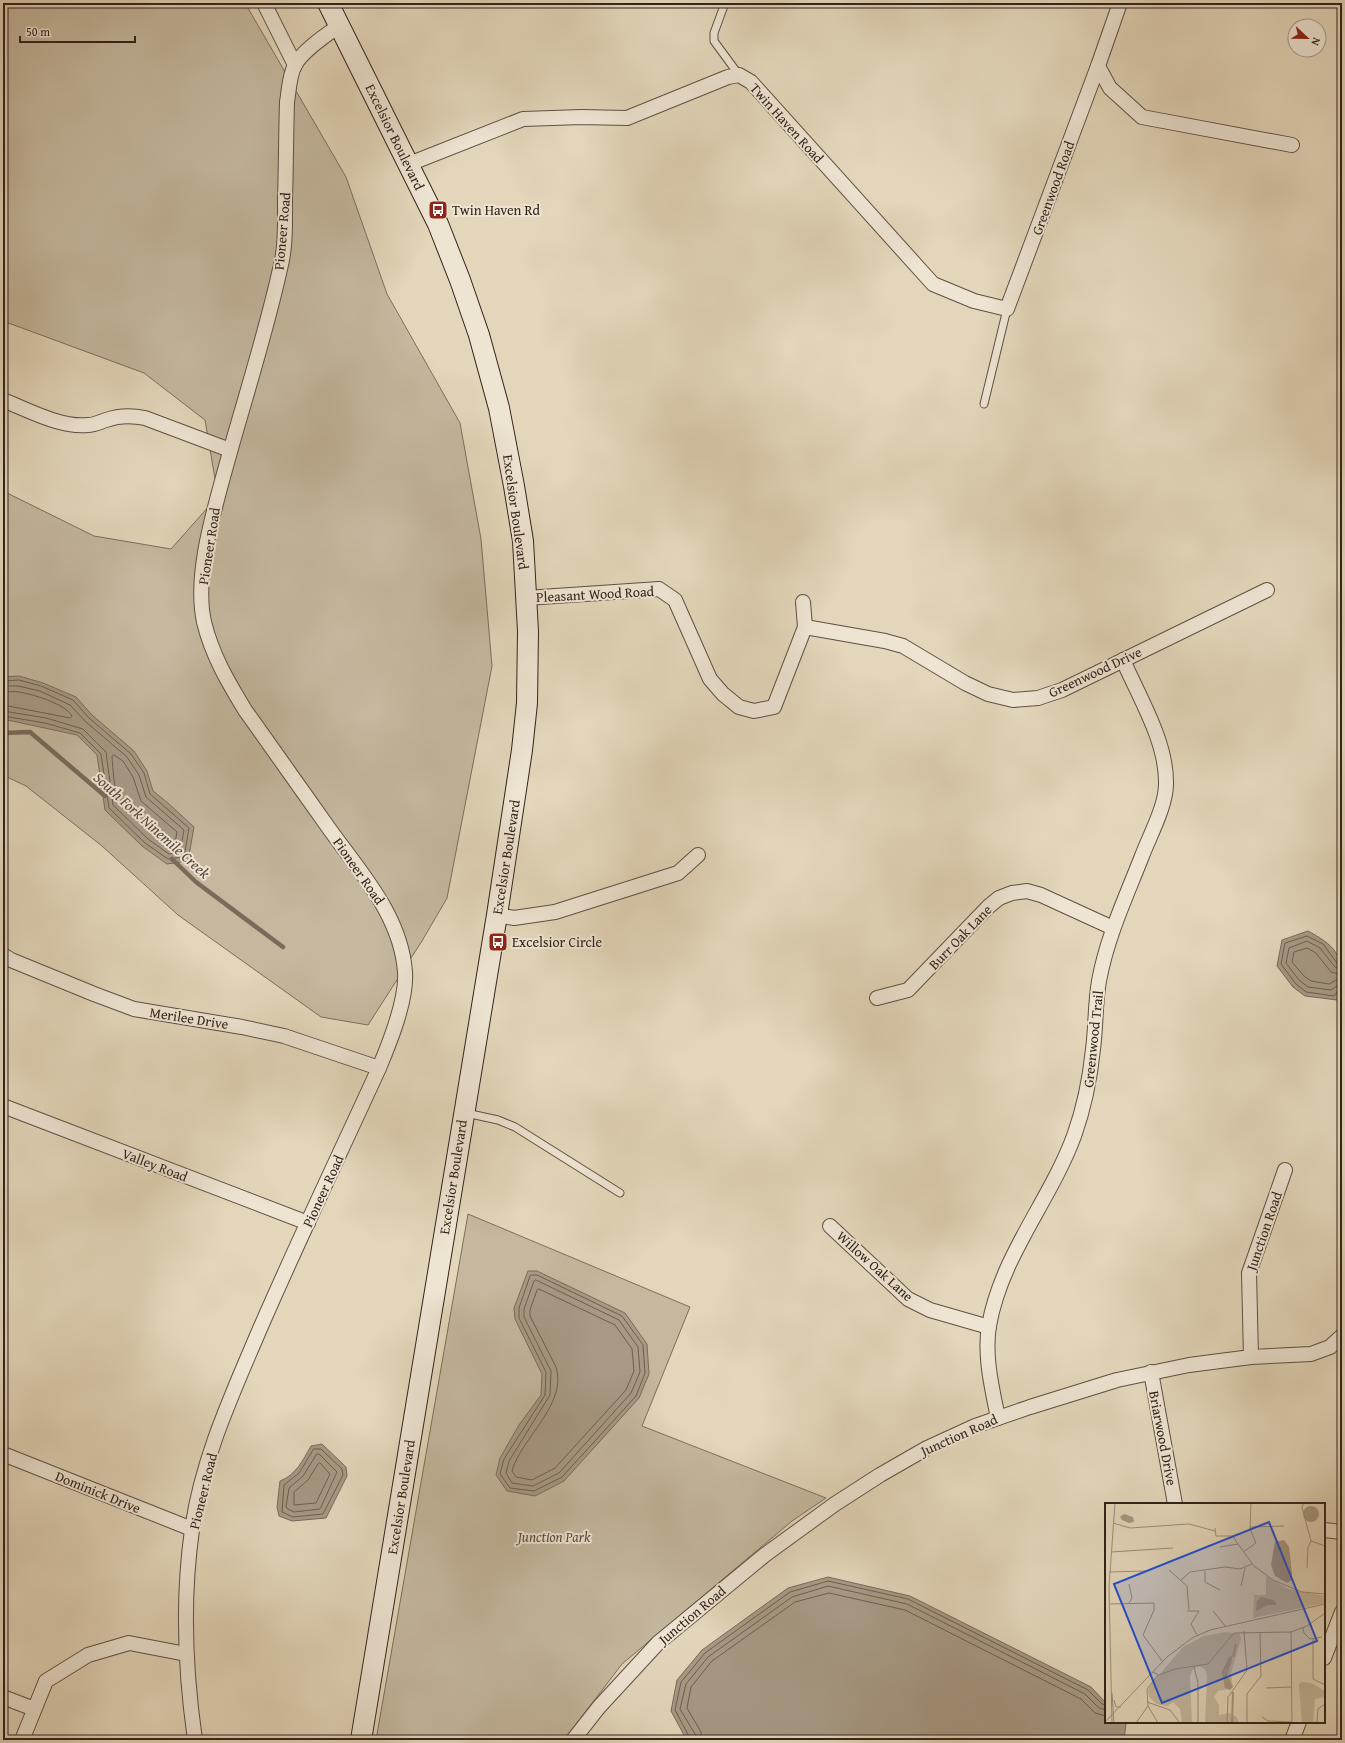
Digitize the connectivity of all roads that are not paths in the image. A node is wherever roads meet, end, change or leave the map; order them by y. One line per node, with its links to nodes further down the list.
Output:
1 (264, 3): 6 (street)
2 (328, 3): 5 (main road, Excelsior Boulevard)
3 (725, 3): 8 (lane)
4 (1120, 3): 7 (street, Greenwood Road)
5 (339, 26): 6 (street, Pioneer Road); 10 (main road, Excelsior Boulevard)
6 (295, 65): 14 (street, Pioneer Road)
7 (1098, 66): 9 (street); 11 (street, Greenwood Road)
8 (739, 75): 10 (street, Twin Haven Road); 11 (street, Twin Haven Road)
9 (1292, 145)
10 (409, 164): 16 (main road, Excelsior Boulevard)
11 (1007, 309): 13 (lane)
12 (3, 400): 14 (street)
13 (984, 404)
14 (230, 450): 25 (street, Pioneer Road)
15 (1267, 590): 19 (street, Greenwood Drive)
16 (526, 598): 18 (street, Pleasant Wood Road); 21 (main road, Excelsior Boulevard)
17 (803, 602): 18 (street, Pleasant Wood Road)
18 (805, 627): 19 (street, Greenwood Drive)
19 (1123, 660): 22 (street, Greenwood Trail)
20 (698, 855): 21 (street)
21 (497, 915): 27 (main road, Excelsior Boulevard)
22 (1113, 928): 24 (street, Burr Oak Lane); 32 (street, Greenwood Trail)
23 (3, 955): 25 (street, Merilee Drive)
24 (877, 998)
25 (379, 1068): 30 (street, Pioneer Road)
26 (3, 1106): 30 (street, Valley Road)
27 (464, 1112): 29 (lane); 50 (main road, Excelsior Boulevard)
28 (1285, 1170): 34 (street, Junction Road)
29 (620, 1193)
30 (308, 1223): 39 (street, Pioneer Road)
31 (830, 1226): 32 (street, Willow Oak Lane)
32 (989, 1327): 36 (street, Greenwood Trail)
33 (1342, 1336): 34 (street)
34 (1251, 1357): 35 (street, Junction Road)
35 (1151, 1372): 36 (street, Junction Road); 38 (street, Briarwood Drive)
36 (998, 1418): 51 (street, Junction Road)
37 (3, 1454): 39 (street, Dominick Drive)
38 (1175, 1503)
39 (192, 1529): 43 (street, Pioneer Road)
40 (1325, 1530): 41 (street)
41 (1342, 1532)
42 (1342, 1612): 44 (street)
43 (186, 1654): 46 (street); 49 (street, Pioneer Road)
44 (1325, 1655)
45 (3, 1697): 46 (street)
46 (34, 1709): 48 (street)
47 (1299, 1723): 52 (street)
48 (22, 1740)
49 (195, 1740)
50 (361, 1740)
51 (573, 1740)
52 (1292, 1740)

